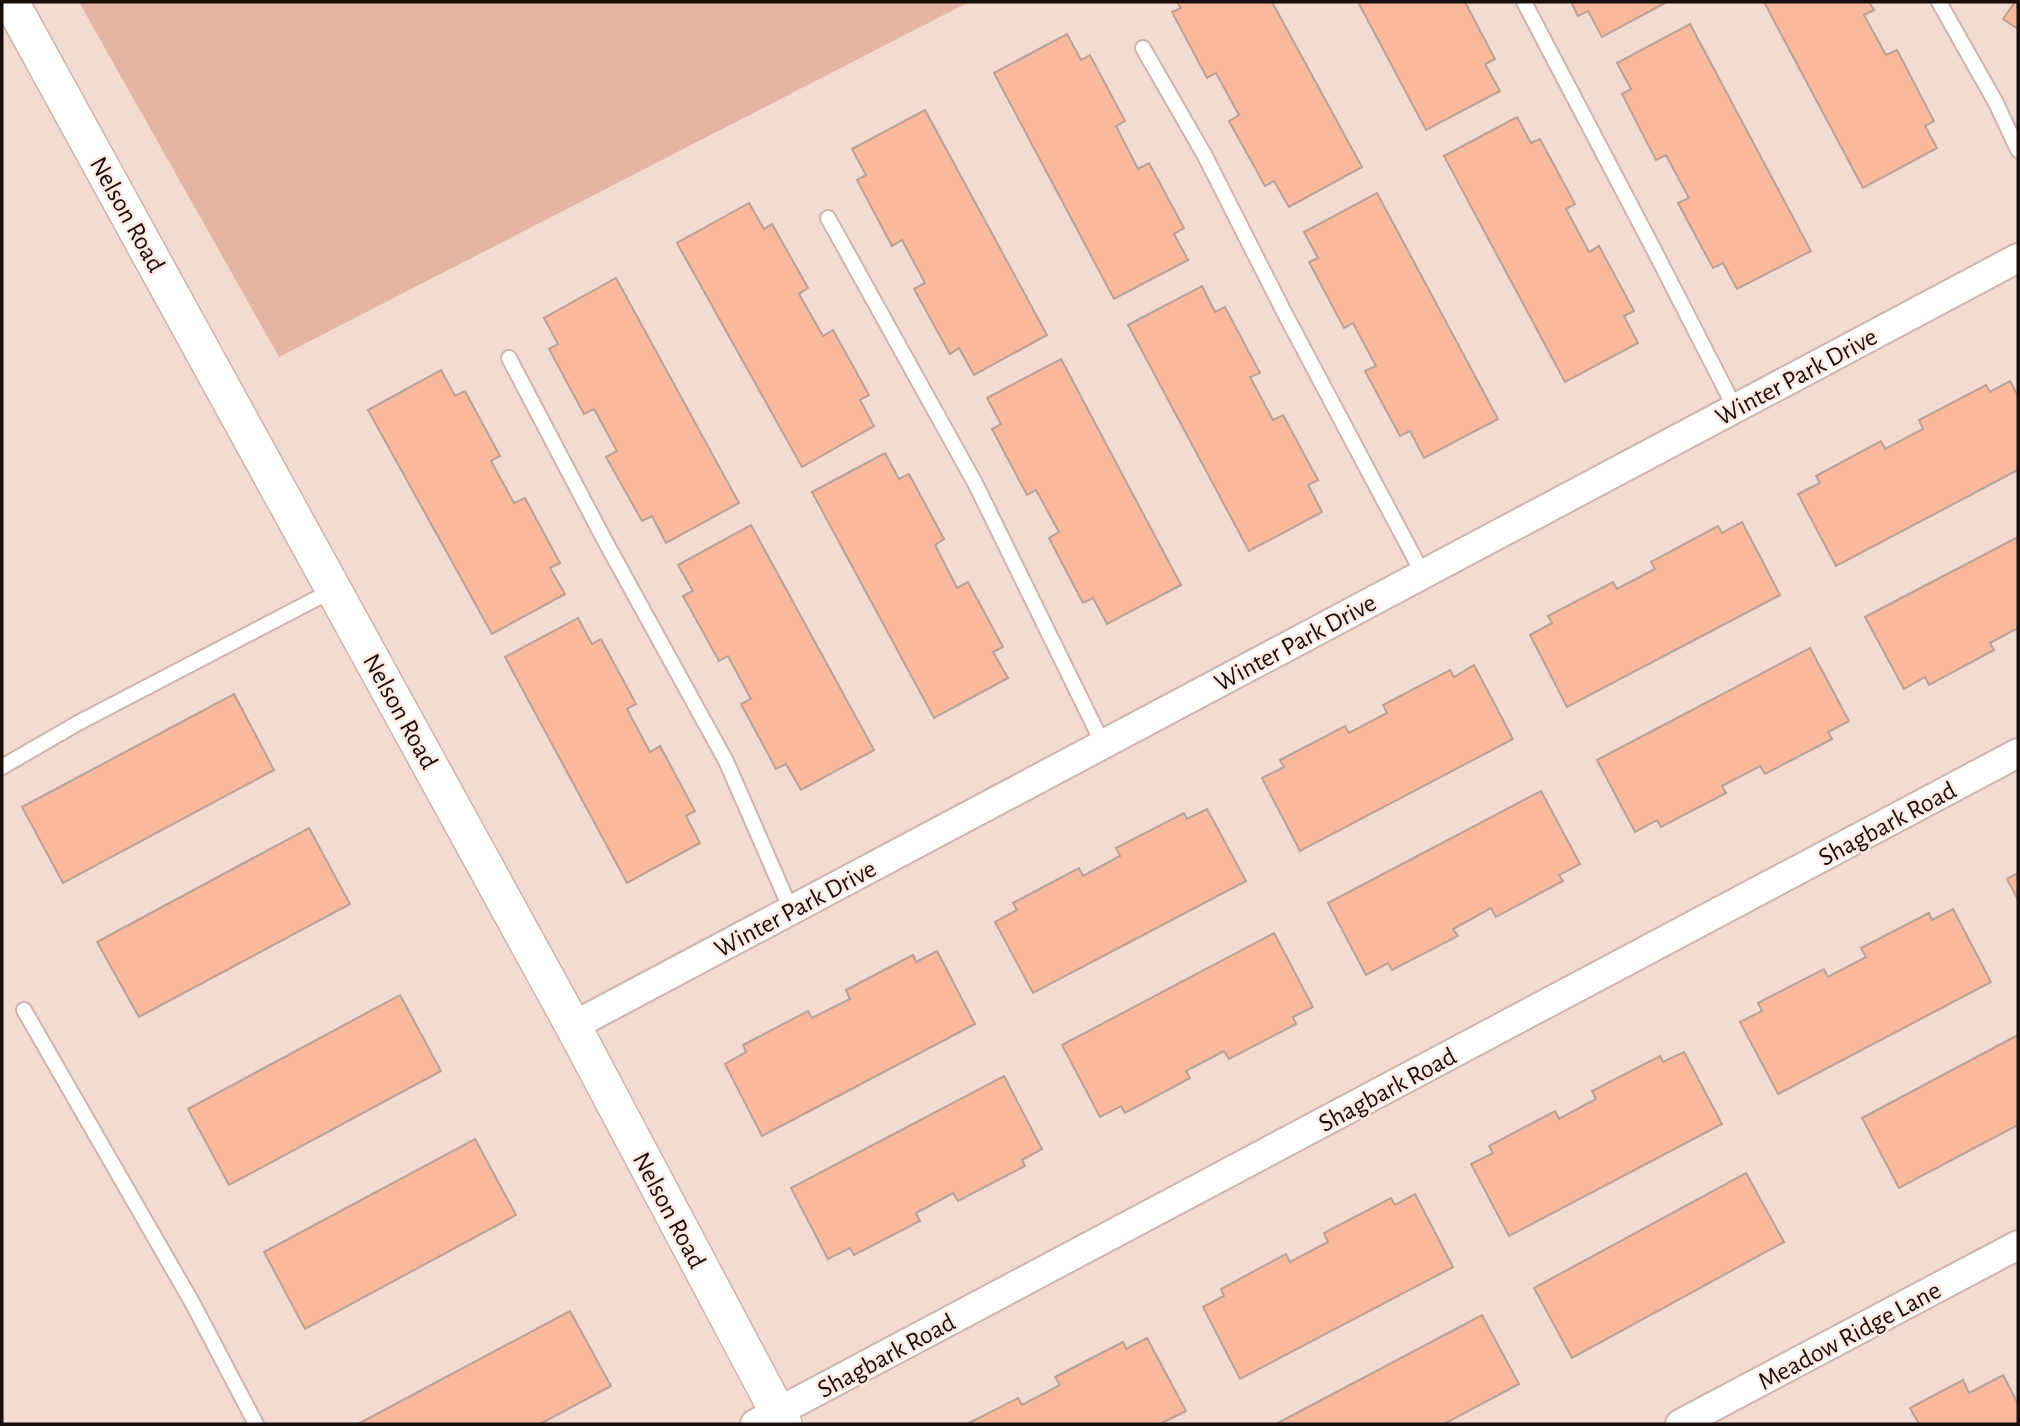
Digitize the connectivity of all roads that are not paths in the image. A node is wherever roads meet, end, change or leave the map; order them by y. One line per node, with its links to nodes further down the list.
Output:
1 (11, 2): 11 (street, Nelson Road)
2 (1524, 2): 9 (lane)
3 (1943, 4): 5 (lane)
4 (1143, 48): 10 (lane)
5 (2018, 150)
6 (828, 218): 12 (lane)
7 (2018, 258): 9 (street, Winter Park Drive)
8 (509, 358): 15 (lane)
9 (1735, 408): 10 (street, Winter Park Drive)
10 (1423, 574): 12 (street, Winter Park Drive)
11 (334, 590): 14 (lane); 17 (street, Nelson Road)
12 (1103, 744): 15 (street, Winter Park Drive)
13 (2018, 753): 19 (street, Shagbark Road)
14 (2, 767)
15 (791, 910): 17 (street, Winter Park Drive)
16 (24, 1010): 20 (lane)
17 (573, 1026): 19 (street, Nelson Road)
18 (2018, 1245): 21 (street, Meadow Ridge Lane)
19 (772, 1420)
20 (256, 1424)
21 (1680, 1424)

